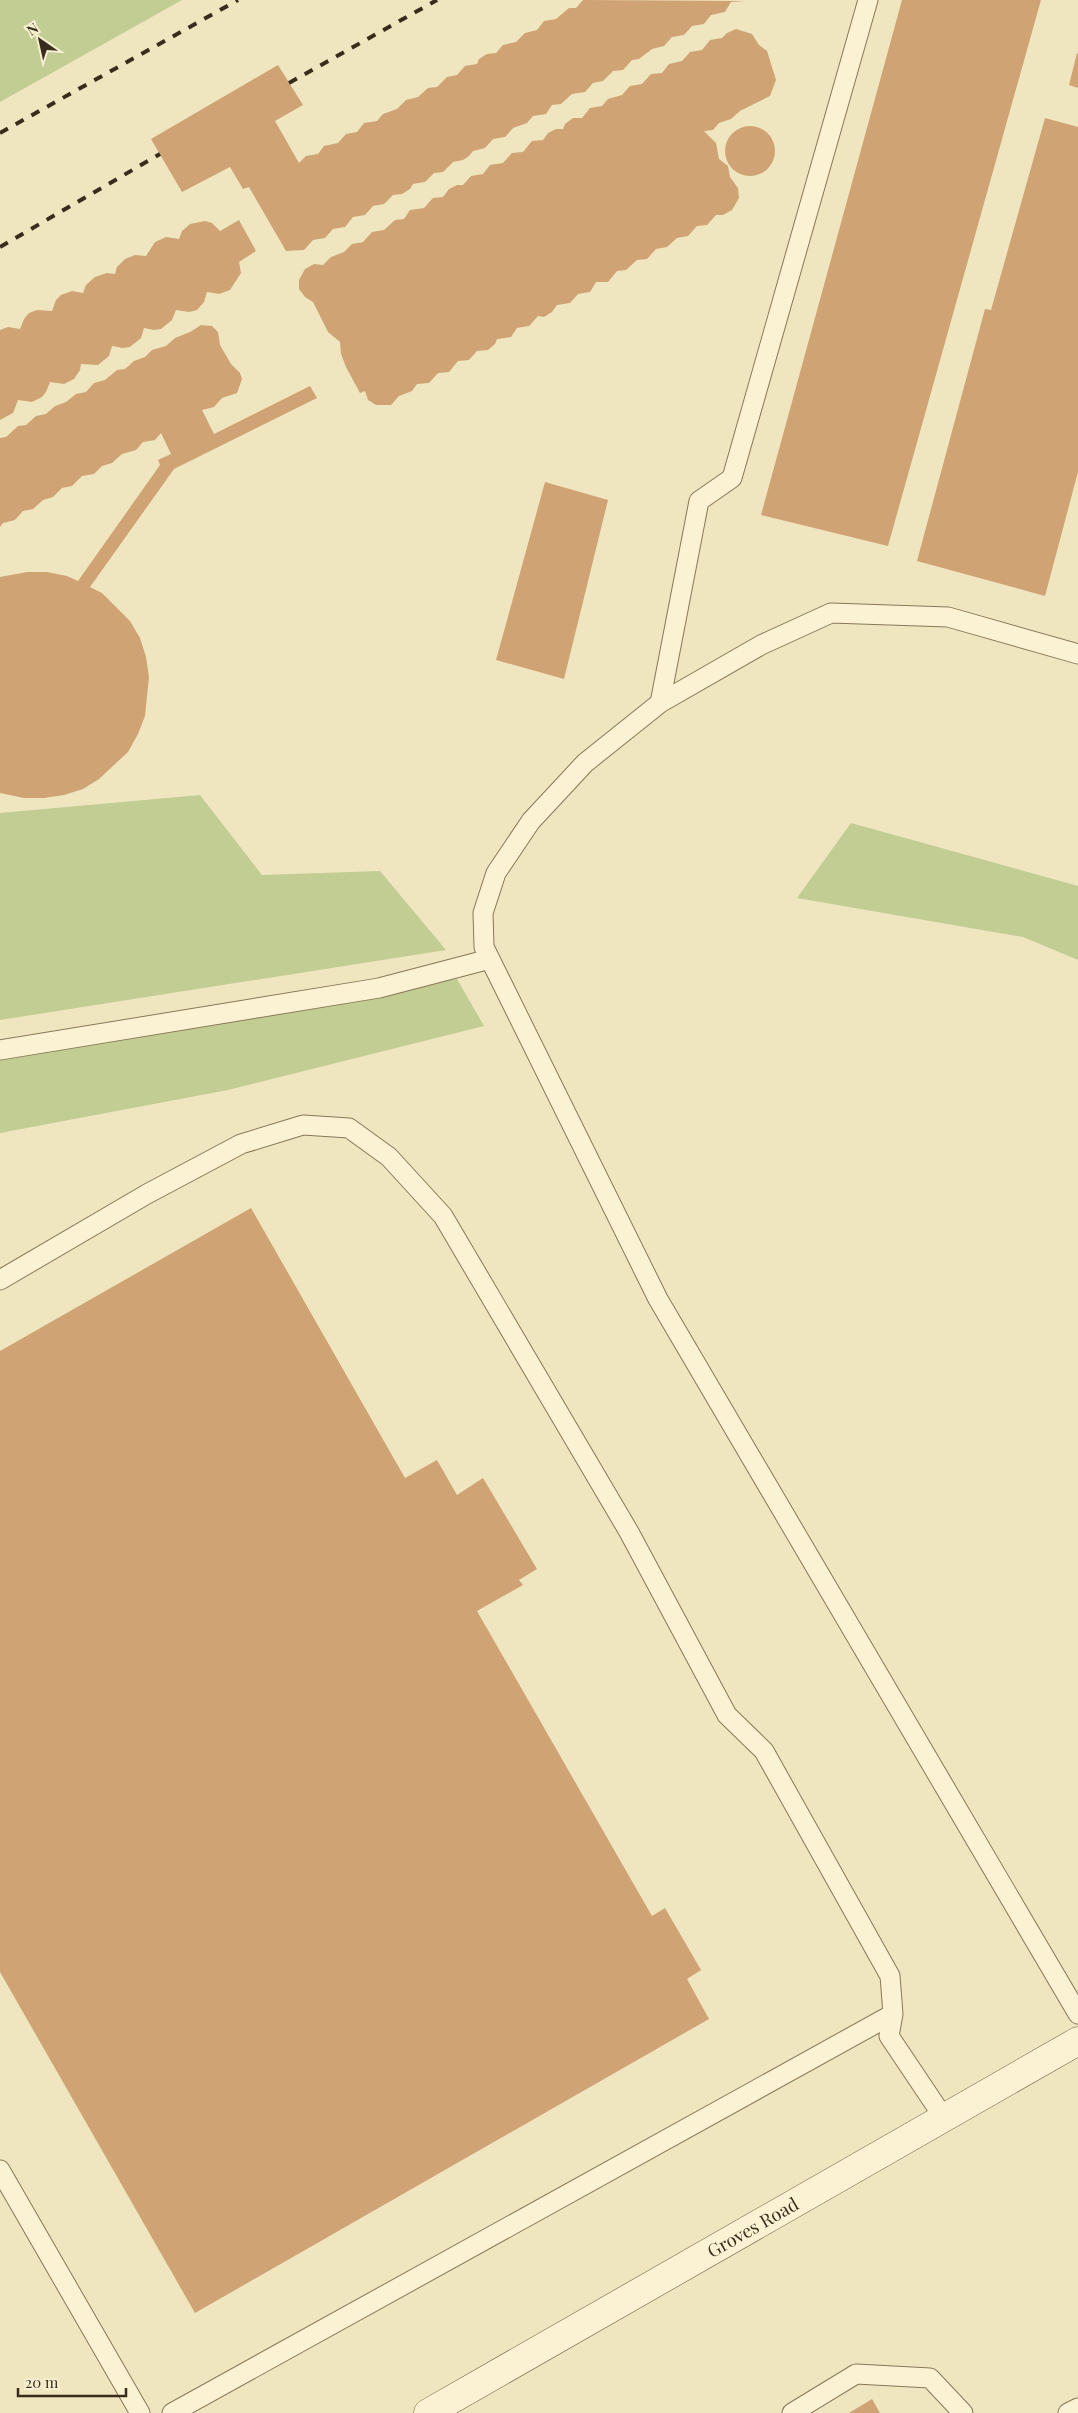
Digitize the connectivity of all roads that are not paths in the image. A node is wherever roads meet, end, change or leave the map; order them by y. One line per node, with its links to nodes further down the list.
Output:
1 (868, 0): 3 (lane)
2 (1078, 654): 3 (lane)
3 (660, 702): 4 (lane)
4 (490, 959): 5 (lane); 8 (lane)
5 (0, 1050)
6 (0, 1280): 7 (lane)
7 (893, 2014): 10 (lane); 14 (lane)
8 (1078, 2014)
9 (1078, 2041): 10 (street, Groves Road)
10 (944, 2118): 15 (street, Groves Road)
11 (0, 2170): 13 (lane)
12 (1078, 2408): 18 (lane)
13 (140, 2413)
14 (172, 2413)
15 (428, 2413)
16 (792, 2413): 17 (lane)
17 (963, 2413)
18 (1068, 2413)

